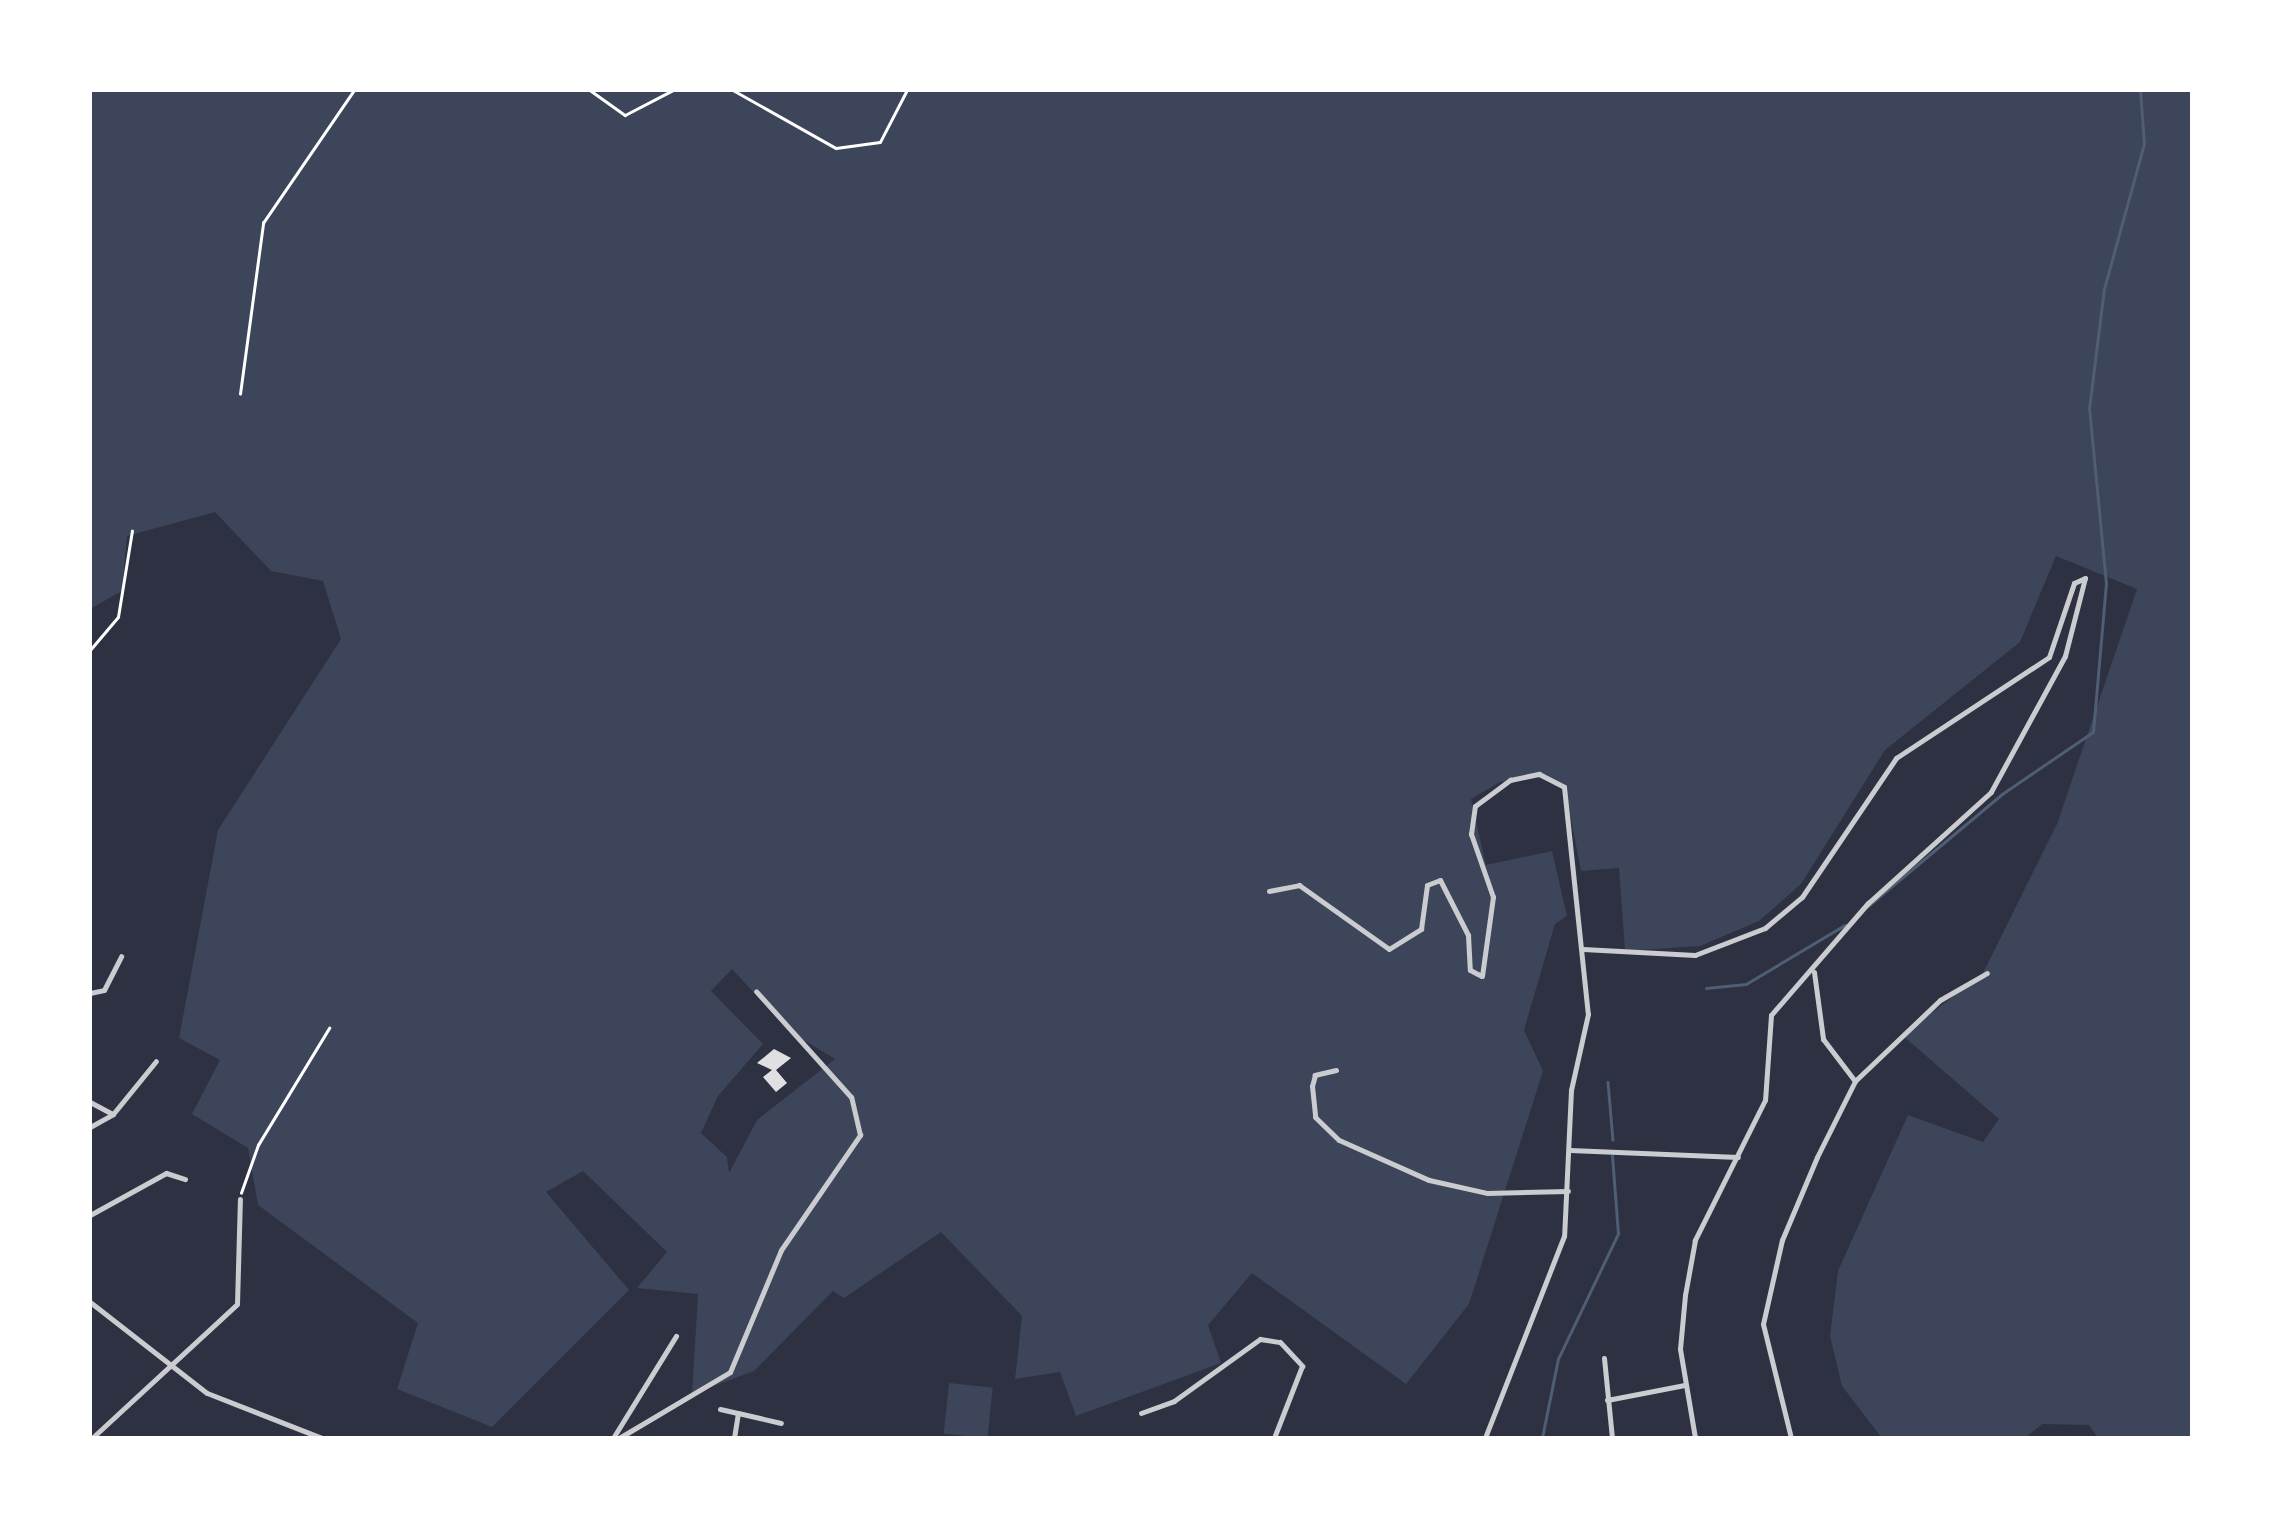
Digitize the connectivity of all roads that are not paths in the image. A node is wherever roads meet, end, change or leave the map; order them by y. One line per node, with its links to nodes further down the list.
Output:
1 (1269, 890): 2 (street)
2 (1584, 950): 4 (street); 14 (street)
3 (121, 956): 7 (street)
4 (1814, 972): 10 (street); 15 (street)
5 (1987, 974): 10 (street)
6 (756, 991): 32 (street)
7 (90, 992)
8 (156, 1062): 12 (street)
9 (1336, 1070): 17 (street)
10 (1855, 1081): 38 (street)
11 (90, 1102): 12 (street)
12 (113, 1114): 13 (street)
13 (90, 1127)
14 (1570, 1150): 15 (street); 17 (street)
15 (1738, 1157): 24 (street)
16 (185, 1180): 19 (street)
17 (1568, 1190): 35 (street)
18 (240, 1200): 23 (street)
19 (90, 1214)
20 (90, 1302): 23 (street)
21 (676, 1336): 32 (street)
22 (1604, 1358): 25 (street)
23 (163, 1364): 30 (street); 31 (street)
24 (1685, 1384): 25 (street); 37 (street)
25 (1607, 1400): 36 (street)
26 (720, 1409): 28 (street)
27 (1141, 1412): 34 (street)
28 (738, 1413): 29 (street); 33 (street)
29 (780, 1423)
30 (92, 1438)
31 (322, 1438)
32 (616, 1438)
33 (734, 1438)
34 (1274, 1438)
35 (1485, 1438)
36 (1612, 1438)
37 (1696, 1438)
38 (1792, 1438)

